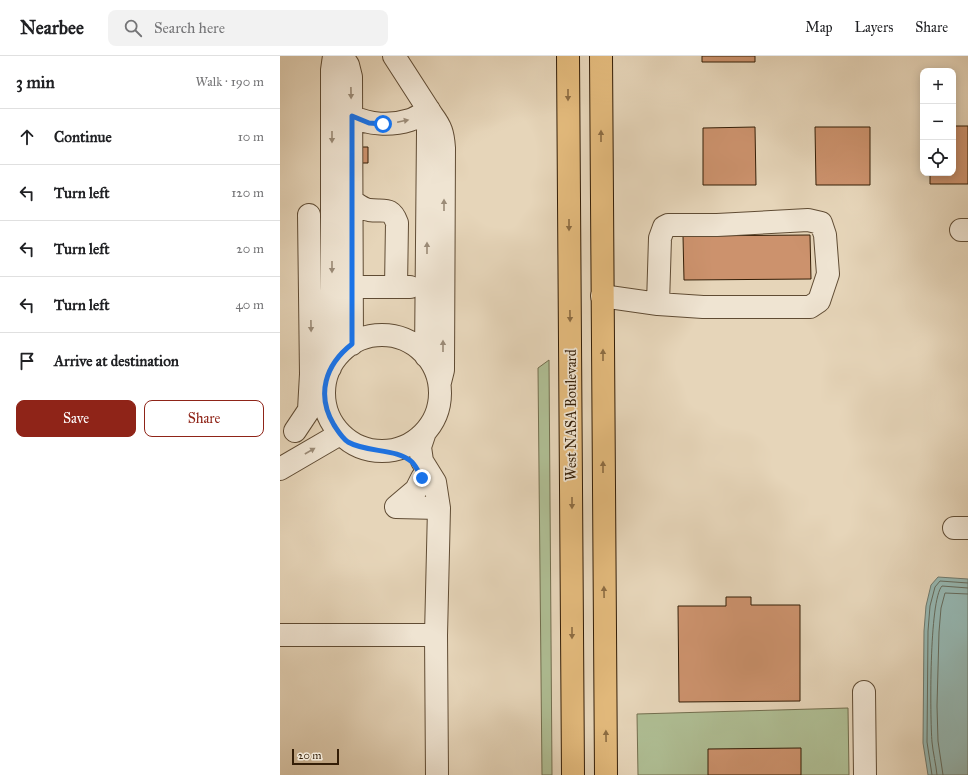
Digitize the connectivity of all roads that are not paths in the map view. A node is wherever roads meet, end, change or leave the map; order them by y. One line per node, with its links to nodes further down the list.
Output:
1 (334, 56): 8 (lane, one-way to 8)
2 (342, 56): 7 (lane, one-way to 7)
3 (394, 56): 6 (lane)
4 (568, 56): 19 (main road, West NASA Boulevard, one-way to 19)
5 (601, 56): 13 (main road, one-way to 5)
6 (431, 113): 7 (lane, one-way to 6); 12 (lane, one-way to 6)
7 (352, 116): 9 (lane)
8 (331, 194): 17 (lane, one-way to 17); 24 (lane, one-way to 24)
9 (352, 209): 10 (lane); 11 (lane)
10 (357, 287): 11 (lane); 15 (lane)
11 (396, 287): 12 (lane)
12 (435, 287): 16 (lane); 18 (lane, one-way to 12)
13 (602, 296): 14 (lane); 20 (main road, one-way to 13)
14 (658, 304): 14 (lane)
15 (352, 344): 16 (lane); 17 (lane)
16 (426, 356): 18 (lane)
17 (330, 368): 21 (lane)
18 (439, 385): 22 (lane)
19 (571, 394): 20 (main road); 33 (main road, West NASA Boulevard, one-way to 33)
20 (603, 394): 34 (main road, one-way to 20)
21 (327, 409): 23 (lane); 24 (lane)
22 (425, 432): 25 (lane); 28 (lane)
23 (340, 434): 25 (lane); 26 (lane, one-way to 23)
24 (288, 435)
25 (383, 451): 27 (lane)
26 (280, 469)
27 (422, 478): 28 (lane); 28 (lane)
28 (438, 513): 30 (lane)
29 (280, 635): 30 (lane)
30 (436, 635): 32 (lane)
31 (864, 692): 35 (lane)
32 (436, 775)
33 (573, 775)
34 (606, 775)
35 (865, 775)

